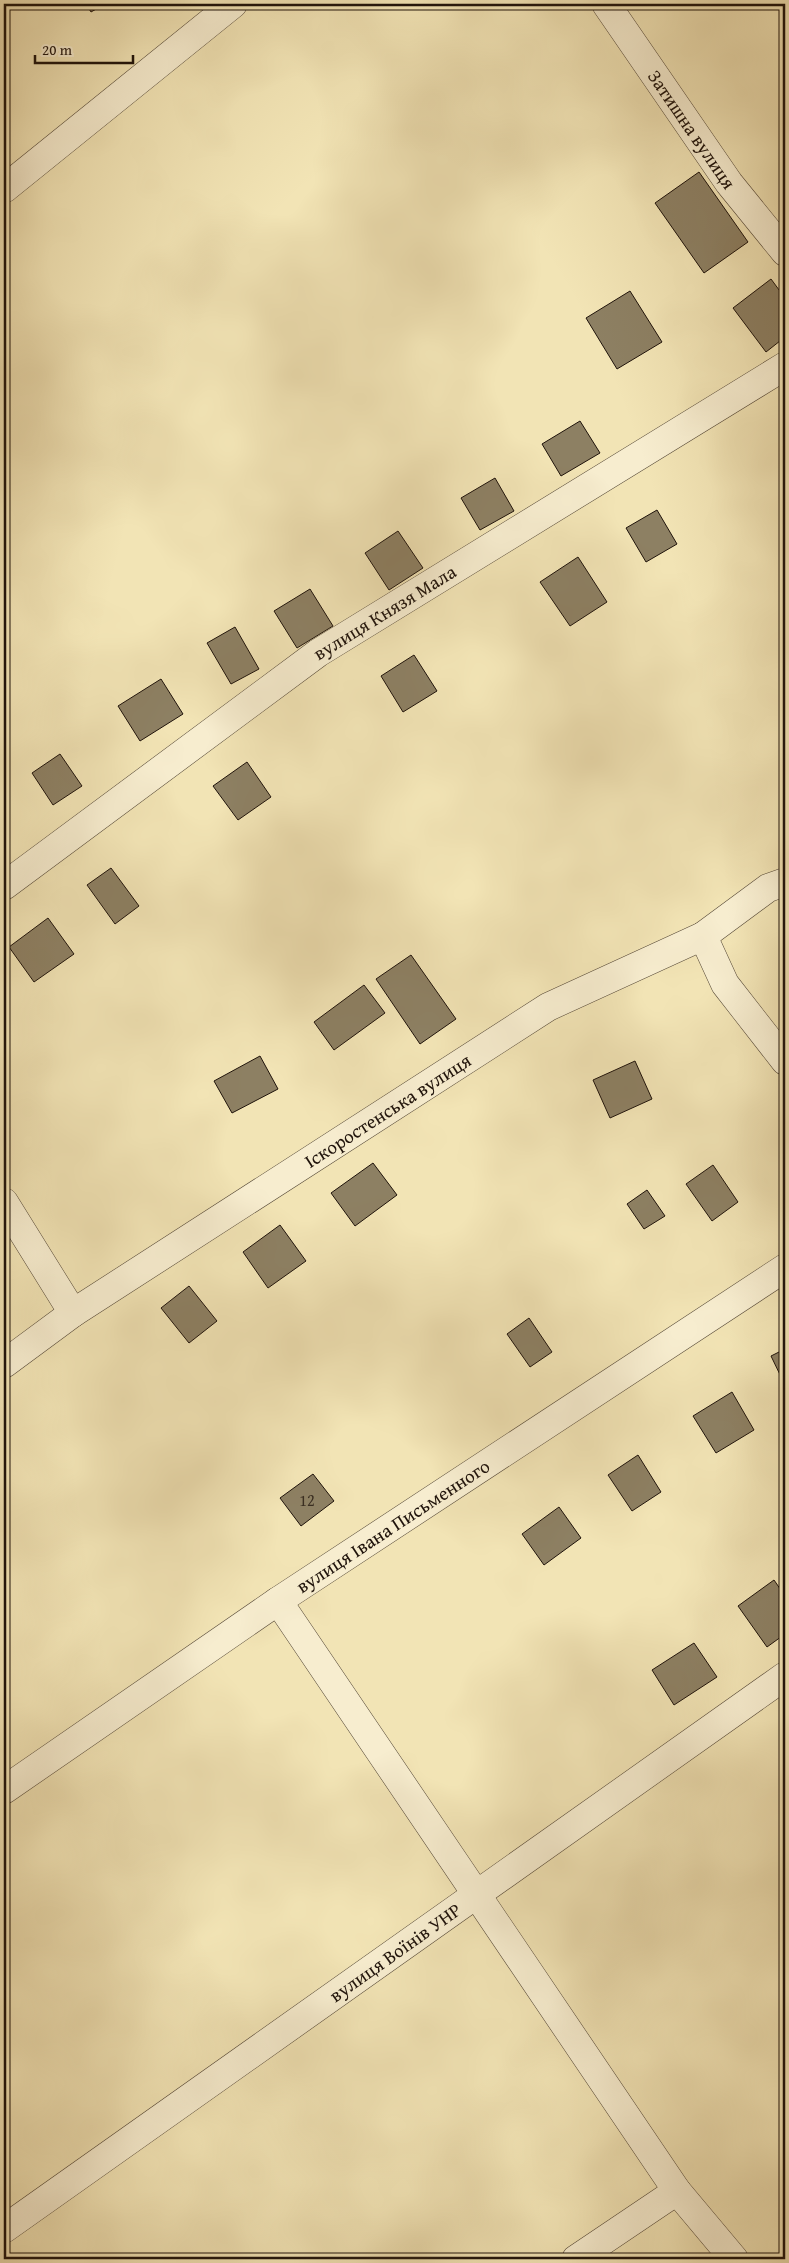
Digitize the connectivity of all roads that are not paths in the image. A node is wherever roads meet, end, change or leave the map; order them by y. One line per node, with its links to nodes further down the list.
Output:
1 (233, 4): 3 (street)
2 (606, 4): 4 (street, Затишна вулиця)
3 (4, 189)
4 (785, 252)
5 (785, 366): 7 (street, вулиця Князя Мала)
6 (785, 882): 8 (street, Іскоростенська вулиця)
7 (4, 886)
8 (703, 936): 9 (street); 12 (street, Іскоростенська вулиця)
9 (785, 1062)
10 (4, 1202): 12 (street)
11 (785, 1268): 14 (street, вулиця Івана Письменного)
12 (73, 1314): 13 (street, Іскоростенська вулиця)
13 (4, 1364)
14 (278, 1601): 16 (street, вулиця Івана Письменного); 17 (street)
15 (785, 1676): 17 (street, вулиця Воїнів УНР)
16 (4, 1790)
17 (477, 1895): 18 (street); 19 (street, вулиця Воїнів УНР)
18 (677, 2190): 20 (street); 21 (street)
19 (4, 2229)
20 (576, 2259)
21 (734, 2259)

